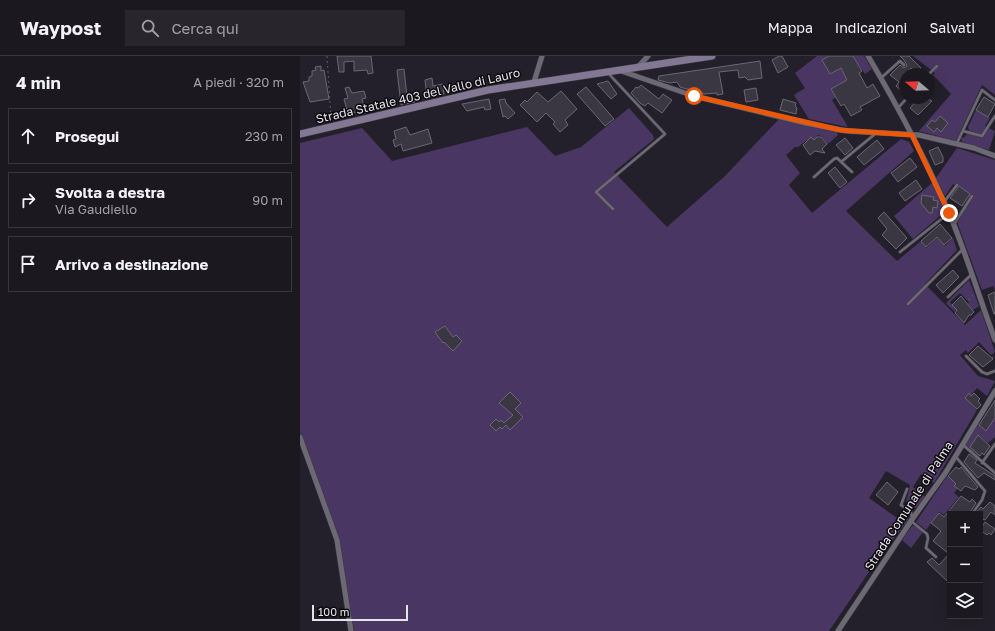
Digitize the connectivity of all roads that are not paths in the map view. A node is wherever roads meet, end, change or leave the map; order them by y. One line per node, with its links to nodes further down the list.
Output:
1 (542, 56): 10 (street)
2 (648, 56): 6 (street)
3 (712, 56): 6 (main road, Strada Statale 403 del Vallo di Lauro)
4 (868, 56): 9 (street)
5 (904, 65): 9 (lane)
6 (637, 68): 7 (main road, Strada Statale 403 del Vallo di Lauro)
7 (621, 71): 8 (main road, Strada Statale 403 del Vallo di Lauro); 17 (street)
8 (608, 73): 10 (main road, Strada Statale 403 del Vallo di Lauro); 27 (lane)
9 (881, 78): 13 (street)
10 (534, 82): 16 (main road, Strada Statale 403 del Vallo di Lauro)
11 (995, 100): 15 (lane)
12 (901, 104): 13 (lane)
13 (897, 108): 18 (street)
14 (995, 116): 15 (lane)
15 (963, 131): 19 (lane)
16 (300, 134)
17 (875, 134): 18 (street); 21 (lane)
18 (912, 135): 19 (street); 26 (street)
19 (957, 144): 20 (street)
20 (995, 156)
21 (841, 162): 22 (lane); 23 (lane)
22 (852, 172)
23 (814, 177)
24 (957, 185): 26 (lane)
25 (972, 196): 29 (lane)
26 (944, 202): 28 (street)
27 (612, 209)
28 (949, 213): 29 (street); 31 (lane)
29 (954, 225): 30 (street)
30 (963, 249): 32 (street); 34 (lane)
31 (900, 252)
32 (972, 274): 33 (lane); 35 (street)
33 (948, 297)
34 (908, 304)
35 (995, 340)
36 (966, 356): 37 (lane)
37 (995, 371)
38 (995, 391): 40 (street, Strada Comunale di Palma)
39 (300, 437): 49 (street)
40 (962, 444): 42 (street, Strada Comunale di Palma); 43 (lane)
41 (995, 444): 43 (lane)
42 (955, 456): 46 (lane); 47 (street, Strada Comunale di Palma)
43 (982, 463): 44 (lane)
44 (995, 473)
45 (907, 489): 47 (lane)
46 (974, 511)
47 (912, 520): 48 (lane); 50 (street, Strada Comunale di Palma)
48 (936, 557)
49 (351, 631)
50 (838, 631)

